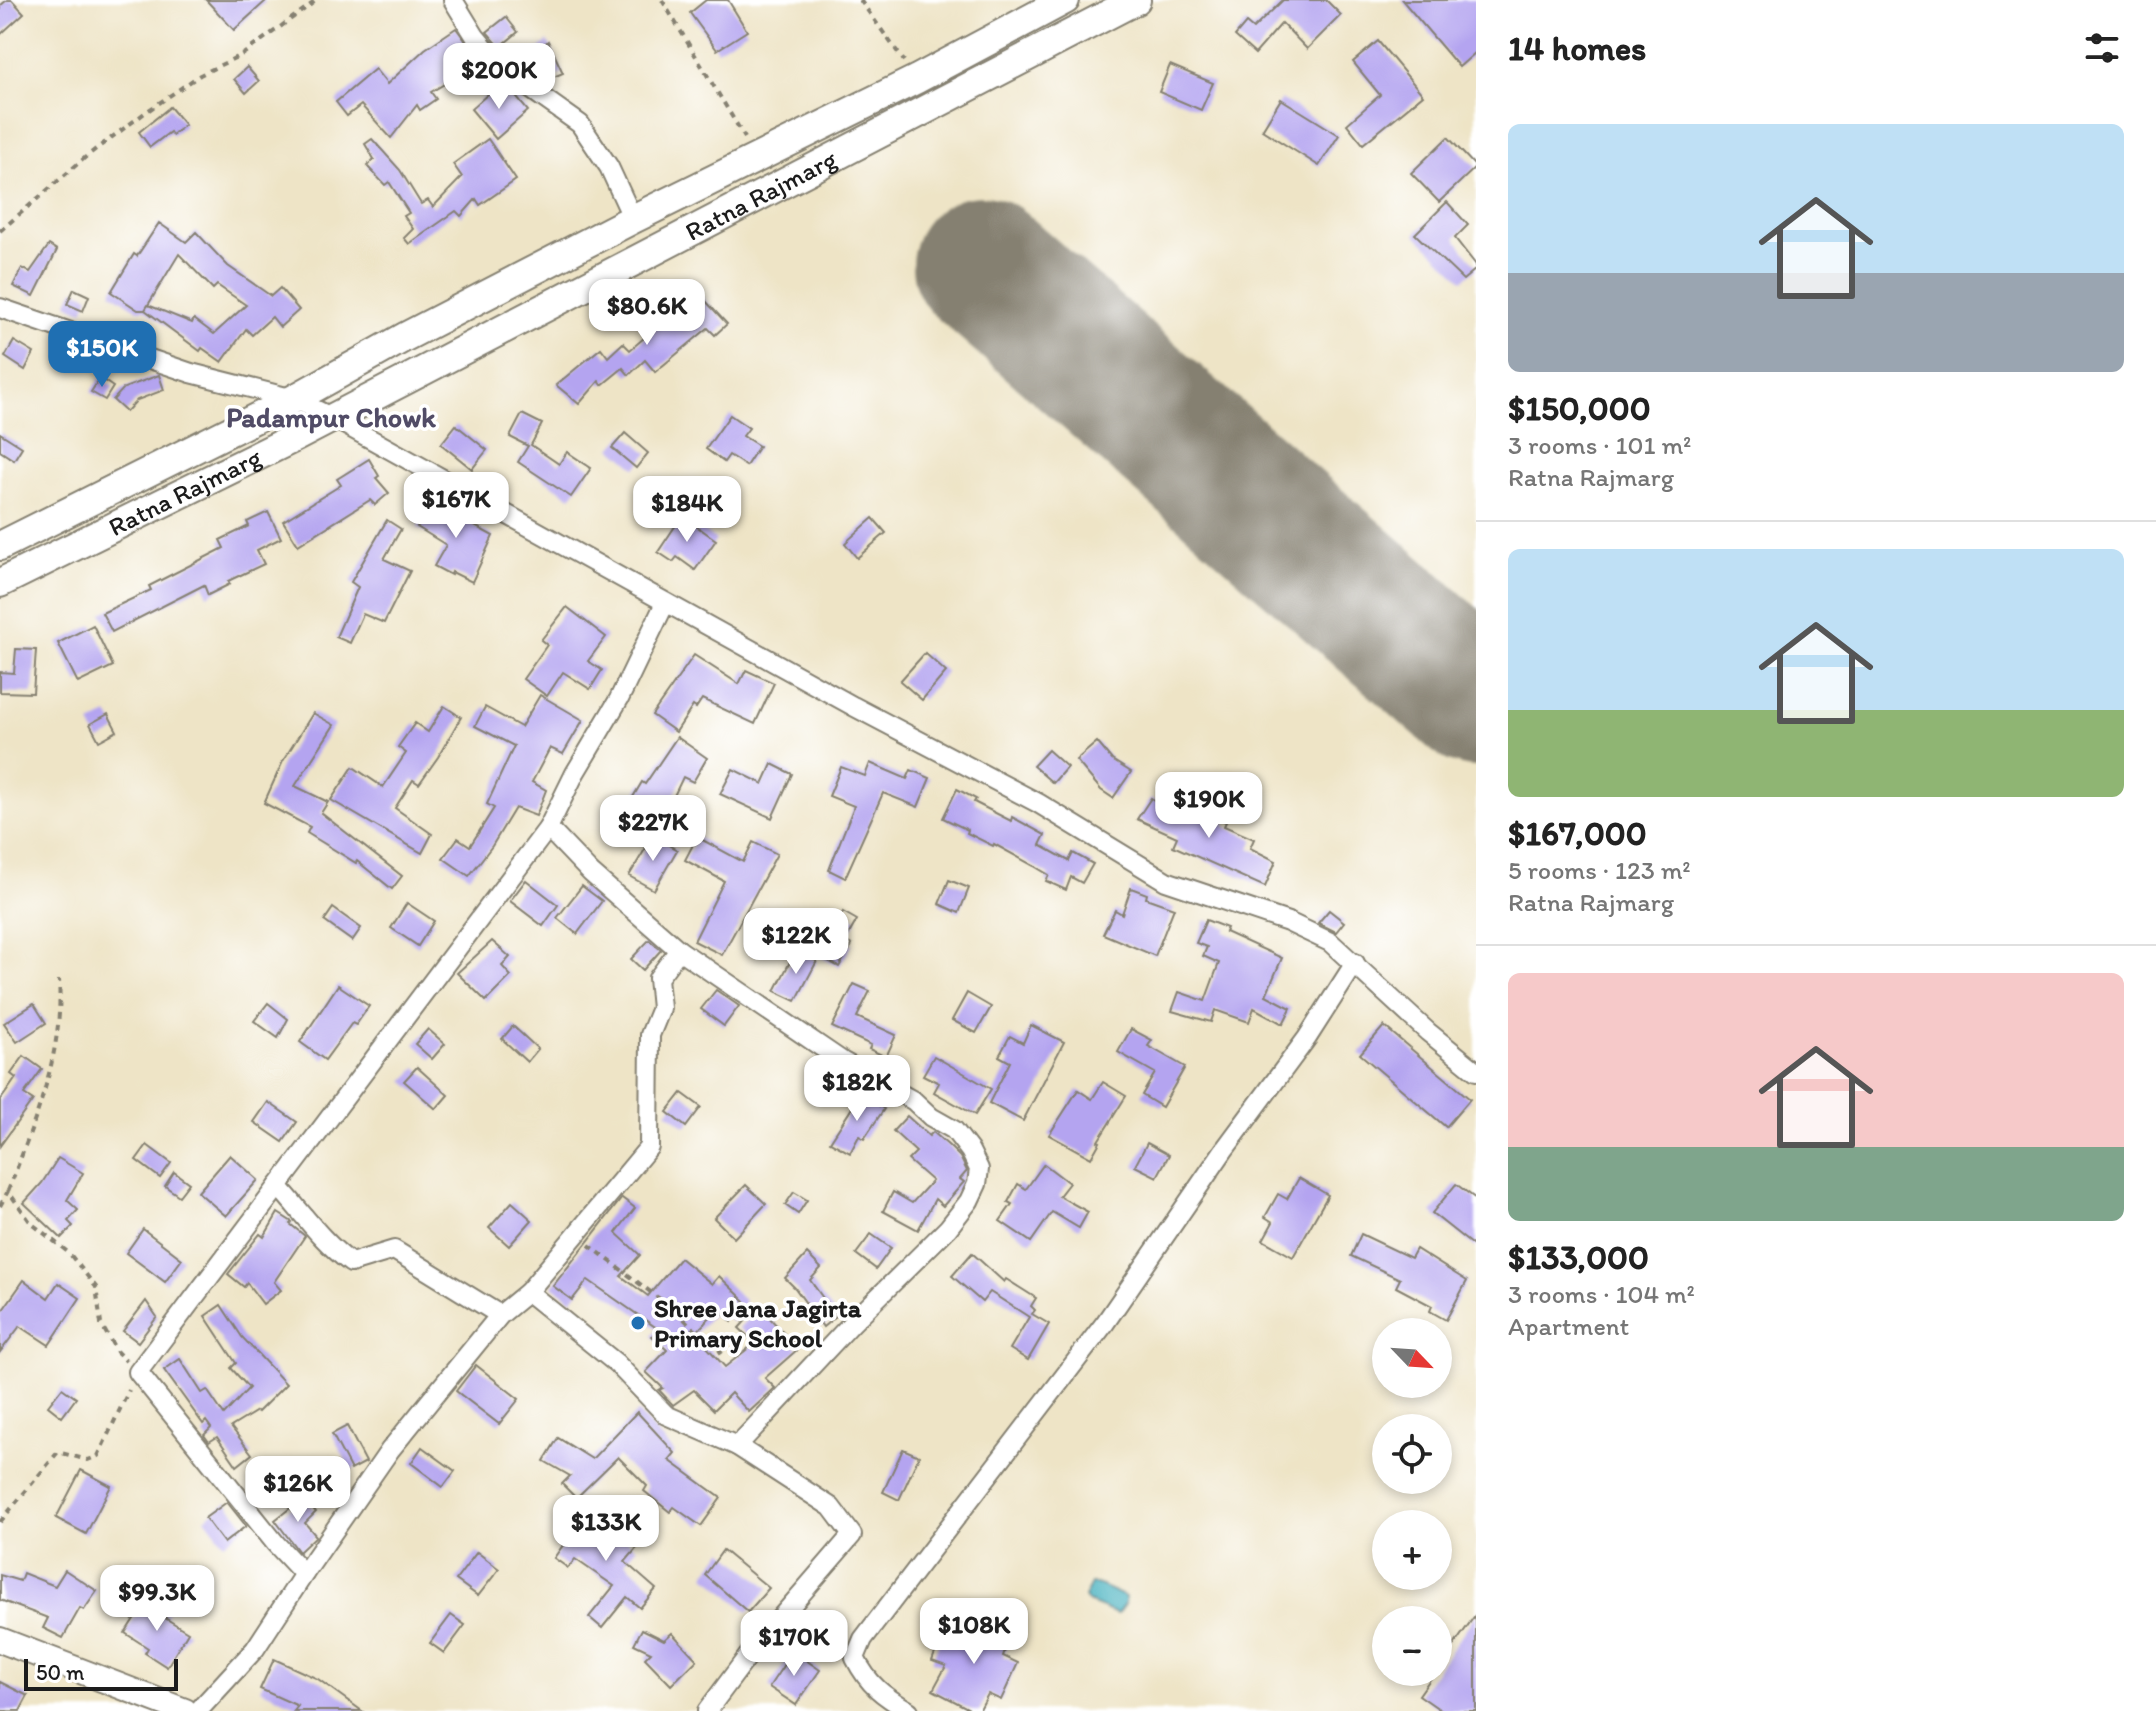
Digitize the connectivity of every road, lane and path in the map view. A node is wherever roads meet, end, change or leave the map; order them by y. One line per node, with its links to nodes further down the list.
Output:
1 (317, 0): 10 (path)
2 (453, 0): 9 (street)
3 (662, 0): 8 (path)
4 (860, 0): 7 (path)
5 (1065, 0): 7 (main road, Ratna Rajmarg)
6 (1136, 0): 13 (main road, Ratna Rajmarg)
7 (917, 79): 8 (main road, Ratna Rajmarg)
8 (757, 157): 9 (main road, Ratna Rajmarg)
9 (633, 219): 12 (main road, Ratna Rajmarg)
10 (0, 231)
11 (0, 308): 12 (street)
12 (294, 399): 13 (street); 14 (main road, Ratna Rajmarg)
13 (331, 417): 15 (main road, Ratna Rajmarg); 16 (street)
14 (0, 546)
15 (0, 583)
16 (665, 603): 17 (street); 19 (street)
17 (548, 828): 18 (street); 22 (street)
18 (679, 950): 25 (street); 30 (street)
19 (1355, 963): 21 (street); 37 (street)
20 (59, 980): 23 (path)
21 (1476, 1071)
22 (278, 1186): 27 (street); 29 (street)
23 (8, 1191): 24 (path); 29 (path)
24 (0, 1206)
25 (574, 1235): 26 (street); 28 (path)
26 (528, 1292): 27 (street); 30 (street)
27 (500, 1315): 32 (street)
28 (722, 1354)
29 (138, 1372): 31 (path); 32 (street)
30 (737, 1446): 36 (street)
31 (0, 1522)
32 (304, 1574): 35 (street)
33 (0, 1640): 34 (street)
34 (185, 1711)
35 (198, 1711)
36 (707, 1711)
37 (909, 1711)

